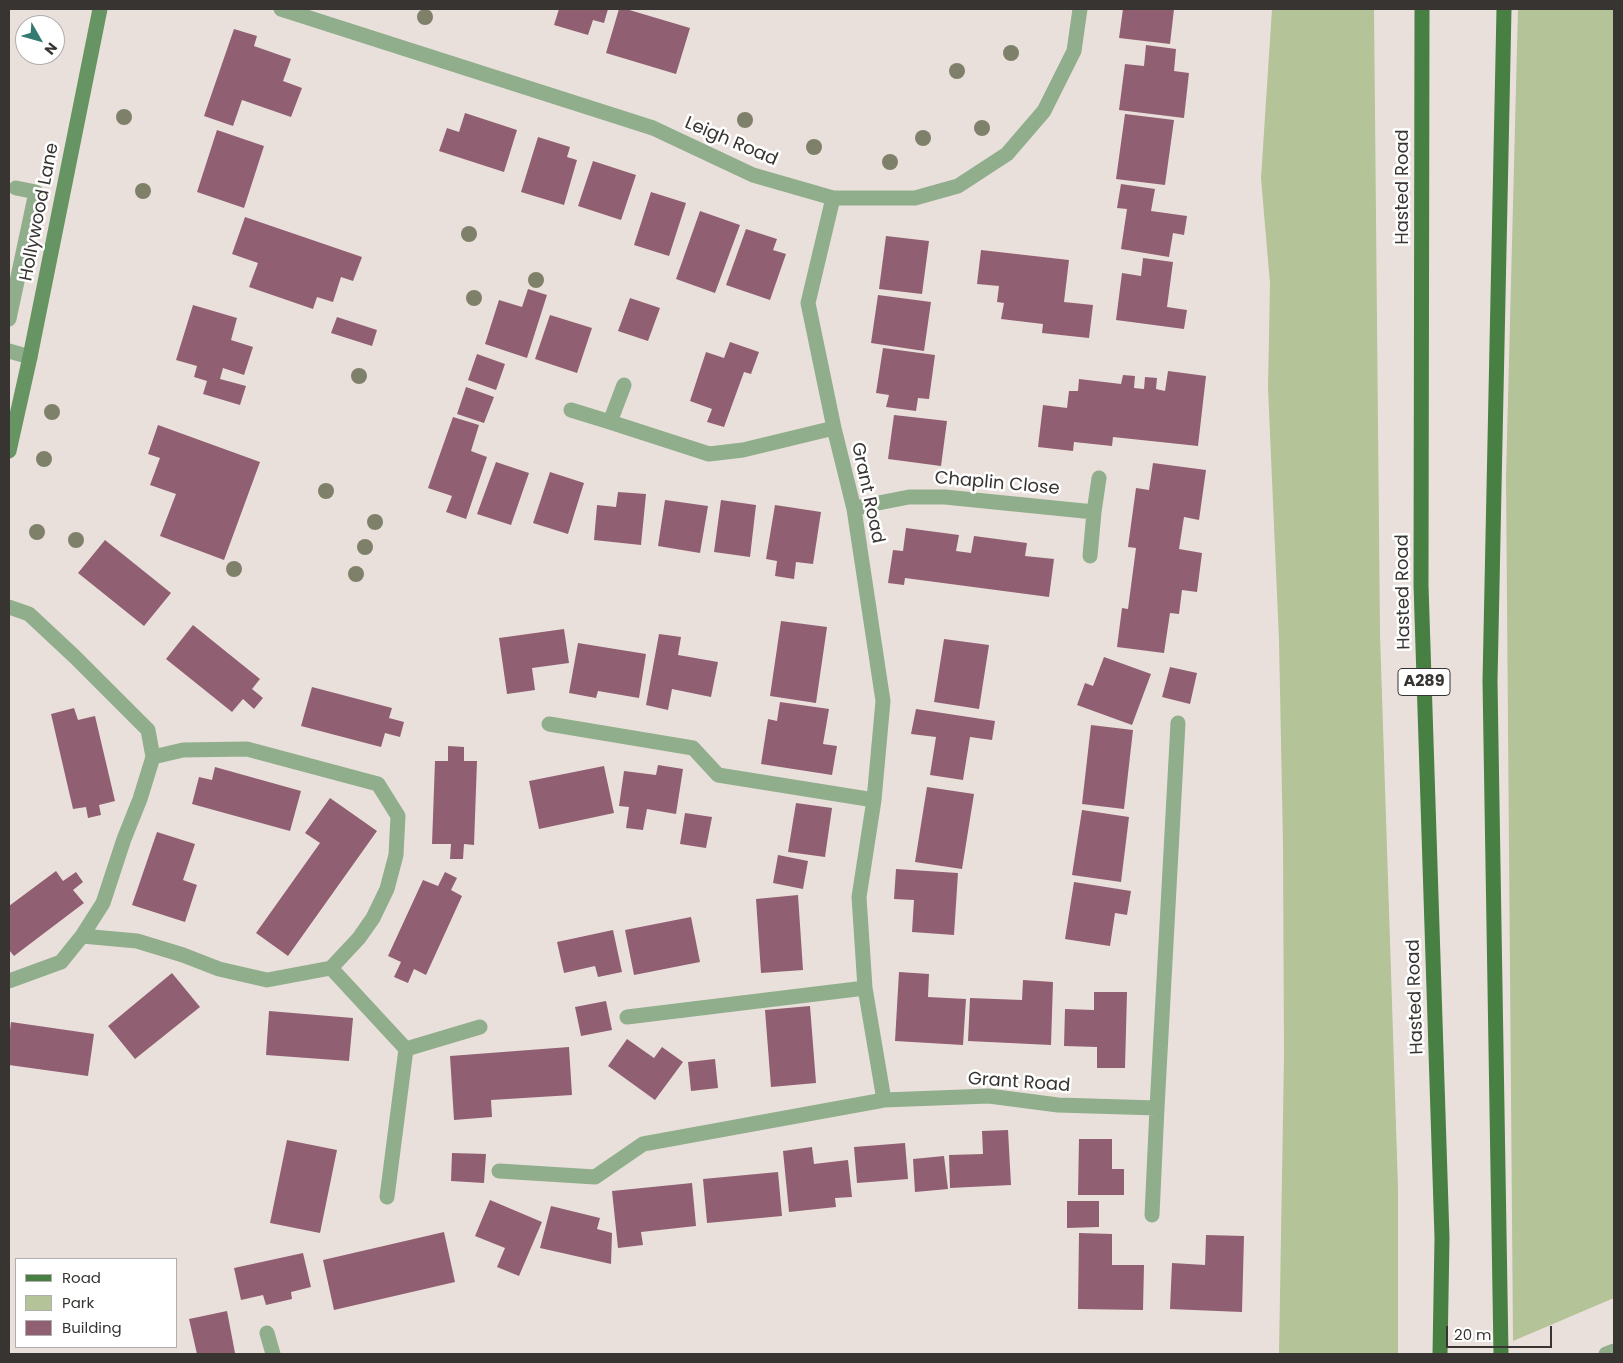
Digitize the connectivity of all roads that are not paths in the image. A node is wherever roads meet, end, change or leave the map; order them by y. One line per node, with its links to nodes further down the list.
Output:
1 (100, 9): 10 (main road, Hollywood Lane)
2 (281, 9): 7 (street, Leigh Road)
3 (1080, 9): 7 (street, Leigh Road)
4 (1422, 9): 40 (main road, Hasted Road / A289)
5 (1504, 9): 41 (main road)
6 (16, 188): 8 (street)
7 (833, 198): 14 (street, Grant Road)
8 (9, 319)
9 (9, 351): 10 (street)
10 (30, 357): 15 (main road, Hollywood Lane)
11 (624, 385): 13 (street)
12 (571, 410): 13 (street)
13 (610, 422): 14 (street)
14 (834, 428): 17 (street, Grant Road)
15 (9, 451)
16 (1099, 478): 18 (street)
17 (854, 509): 18 (street, Chaplin Close); 24 (street, Grant Road)
18 (1094, 512): 19 (street)
19 (1090, 556)
20 (9, 607): 23 (street)
21 (1178, 723): 33 (street)
22 (550, 724): 24 (street)
23 (153, 757): 25 (street); 26 (street)
24 (874, 800): 28 (street, Grant Road)
25 (82, 936): 26 (street); 27 (street)
26 (331, 968): 31 (street)
27 (9, 981)
28 (865, 988): 29 (street); 32 (street, Grant Road)
29 (627, 1017)
30 (480, 1027): 31 (street)
31 (406, 1049): 35 (street)
32 (884, 1100): 33 (street, Grant Road); 34 (street)
33 (1158, 1108): 36 (street)
34 (499, 1171)
35 (387, 1197)
36 (1152, 1215)
37 (267, 1333): 39 (street)
38 (1614, 1351): 42 (street)
39 (273, 1354)
40 (1440, 1354)
41 (1501, 1354)
42 (1606, 1354)

